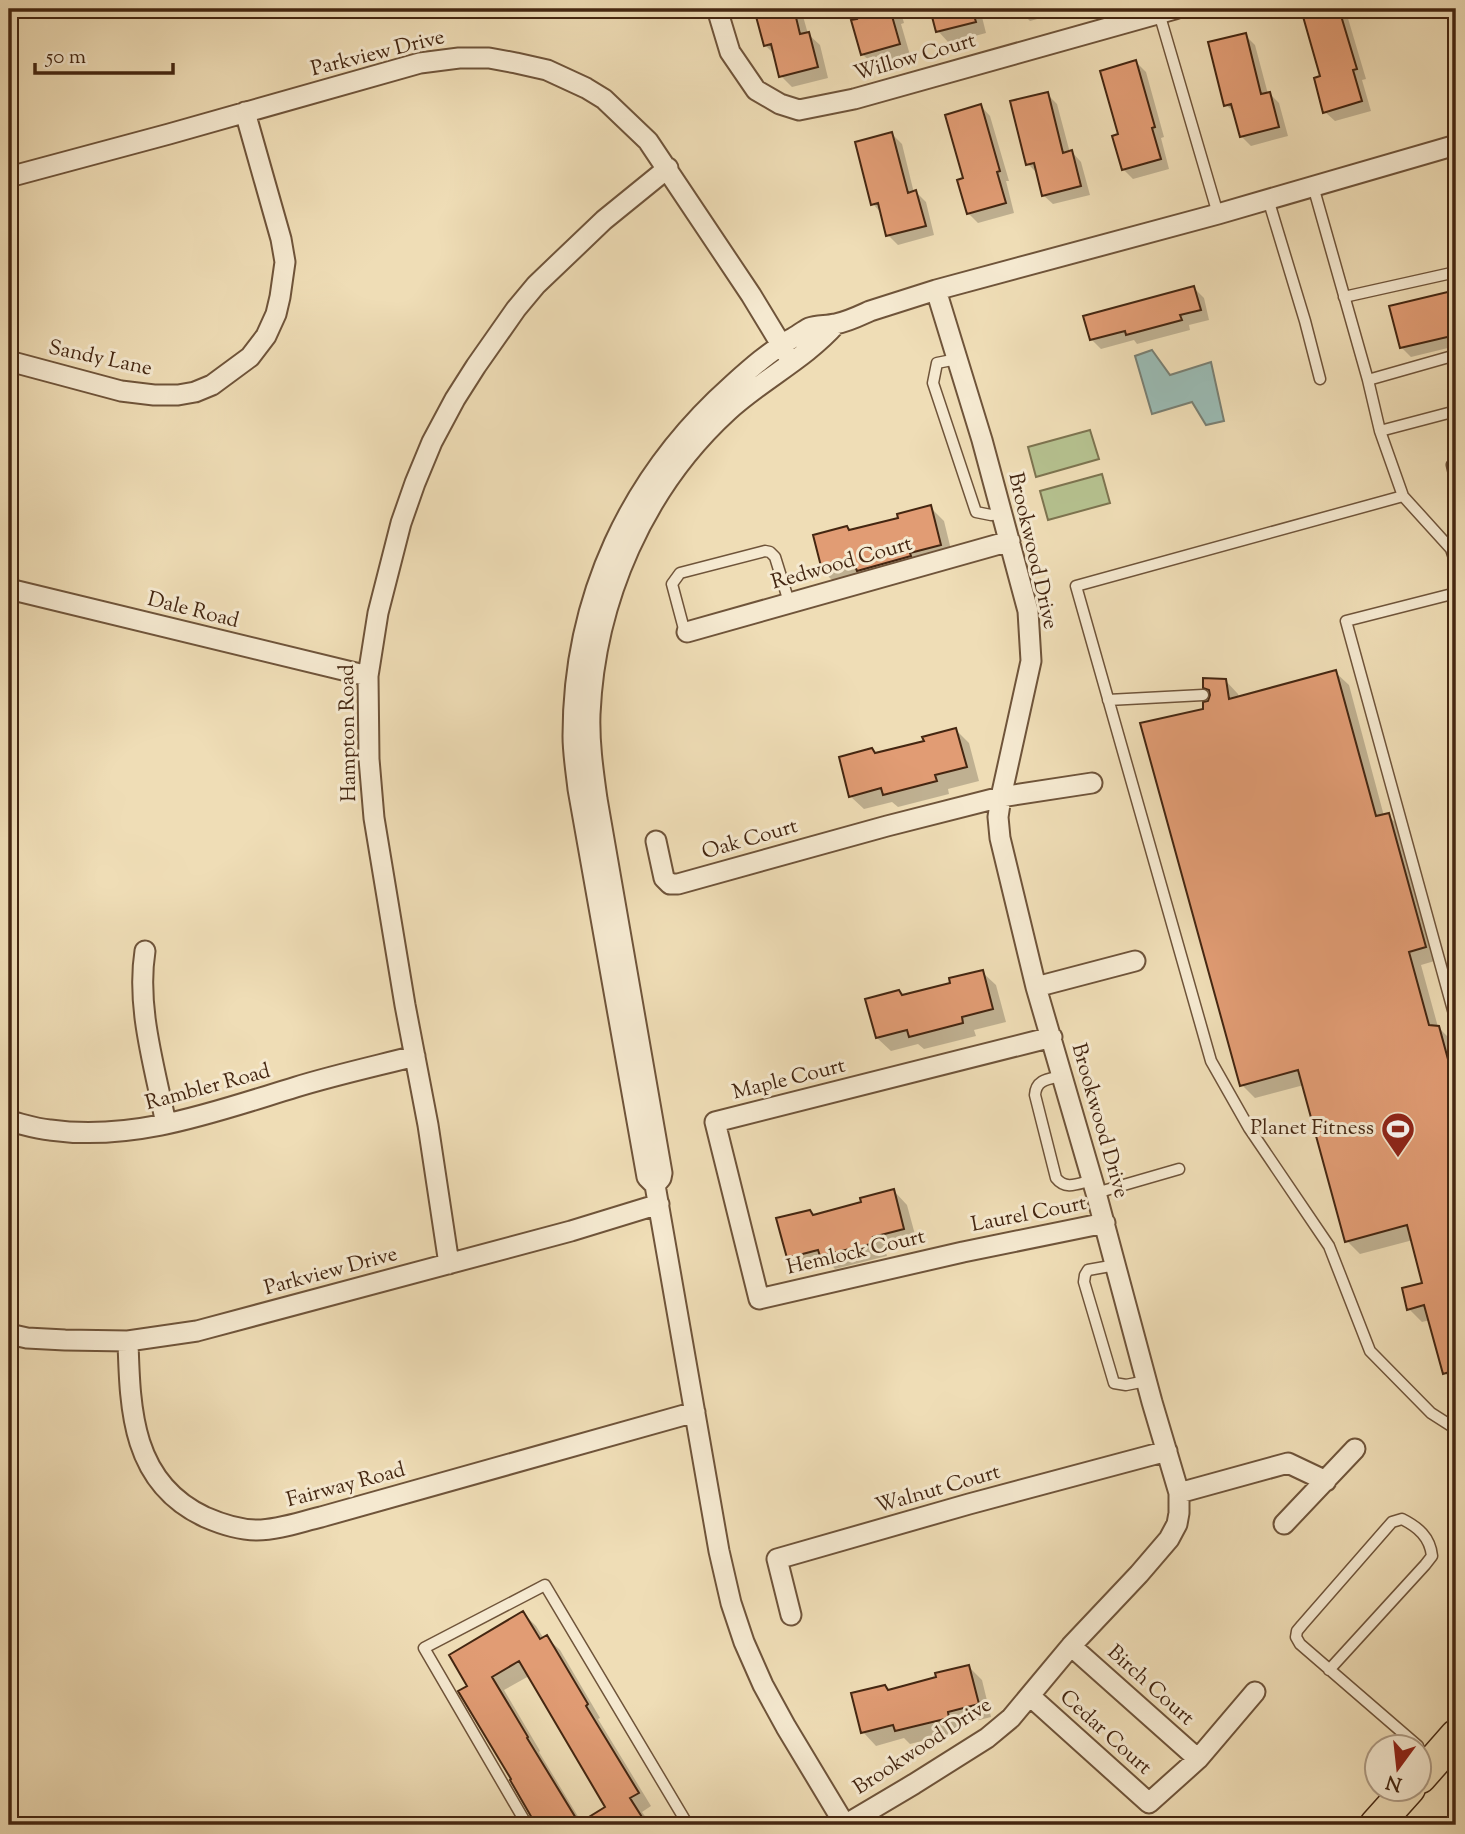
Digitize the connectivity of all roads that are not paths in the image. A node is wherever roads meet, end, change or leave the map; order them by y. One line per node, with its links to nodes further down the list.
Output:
1 (717, 9): 2 (street, Willow Court)
2 (1167, 11): 9 (lane)
3 (245, 113): 5 (street, Parkview Drive); 6 (street, Parkview Drive); 17 (street, Sandy Lane)
4 (1456, 145): 7 (street, Brookwood Drive)
5 (668, 169): 14 (street, Parkview Drive); 34 (street, Hampton Road)
6 (9, 177)
7 (1313, 186): 8 (street, Brookwood Drive); 12 (lane)
8 (1268, 199): 9 (street, Brookwood Drive); 19 (lane)
9 (1218, 214): 11 (street, Brookwood Drive)
10 (1456, 272): 12 (lane)
11 (936, 290): 13 (street, Brookwood Drive); 16 (street, Brookwood Drive)
12 (1344, 297): 20 (lane)
13 (836, 324): 14 (street, Brookwood Drive); 18 (street, Brookwood Drive)
14 (781, 345): 18 (street, Parkview Drive); 51 (street, Brookwood Drive)
15 (1456, 355): 20 (lane)
16 (957, 359): 26 (street, Brookwood Drive); 26 (lane)
17 (9, 361)
18 (792, 362): 51 (street, Brookwood Drive)
19 (1320, 379)
20 (1368, 380): 22 (lane)
21 (1456, 411): 22 (lane)
22 (1380, 431): 25 (lane)
23 (1456, 463): 24 (lane)
24 (1456, 483)
25 (1403, 496): 28 (lane); 36 (lane)
26 (1002, 514): 27 (street, Brookwood Drive)
27 (1010, 541): 32 (street, Redwood Court); 38 (street, Brookwood Drive)
28 (1453, 548): 29 (lane)
29 (1456, 564)
30 (9, 589): 34 (street, Dale Road)
31 (1456, 593): 43 (lane)
32 (789, 602): 33 (street, Redwood Court); 33 (lane)
33 (687, 632)
34 (368, 676): 45 (street, Hampton Road)
35 (1203, 695): 36 (lane)
36 (1108, 700): 61 (lane)
37 (1092, 783): 38 (street)
38 (1001, 797): 39 (street, Oak Court); 42 (street, Brookwood Drive)
39 (656, 841)
40 (145, 951): 48 (street)
41 (1135, 961): 42 (street)
42 (1037, 987): 44 (street, Brookwood Drive)
43 (1456, 1021)
44 (1052, 1037): 46 (street, Brookwood Drive); 56 (street, Maple Court)
45 (415, 1056): 48 (street, Rambler Road); 54 (street, Hampton Road)
46 (1063, 1076): 50 (street, Brookwood Drive); 50 (lane)
47 (9, 1121): 48 (street, Rambler Road)
48 (166, 1124)
49 (1179, 1169): 50 (lane)
50 (1095, 1186): 52 (street, Brookwood Drive)
51 (657, 1194): 54 (street, Parkview Drive); 60 (street, Brookwood Drive)
52 (1105, 1223): 53 (street, Laurel Court); 55 (street, Brookwood Drive)
53 (963, 1252): 56 (street, Hemlock Court)
54 (449, 1264): 58 (street, Parkview Drive)
55 (1116, 1265): 59 (street, Brookwood Drive); 59 (lane)
56 (759, 1299)
57 (9, 1334): 58 (street, Parkview Drive)
58 (128, 1341): 60 (street, Fairway Road)
59 (1146, 1381): 63 (street, Brookwood Drive)
60 (695, 1412): 79 (street, Brookwood Drive)
61 (1456, 1429)
62 (1354, 1449): 64 (street)
63 (1167, 1451): 65 (street, Brookwood Drive); 67 (street, Walnut Court)
64 (1326, 1480): 65 (street); 66 (street)
65 (1179, 1493): 68 (street, Brookwood Drive)
66 (1284, 1524)
67 (791, 1615)
68 (1071, 1646): 71 (street, Brookwood Drive); 75 (street, Birch Court)
69 (1329, 1670): 69 (lane); 72 (lane)
70 (1255, 1692): 75 (street)
71 (1030, 1696): 75 (street, Cedar Court); 79 (street, Brookwood Drive)
72 (1395, 1732)
73 (1456, 1736): 74 (main road)
74 (1434, 1751)
75 (1198, 1759)
76 (1397, 1802): 80 (main road)
77 (685, 1824): 78 (lane)
78 (527, 1825)
79 (845, 1825)
80 (1376, 1825)

